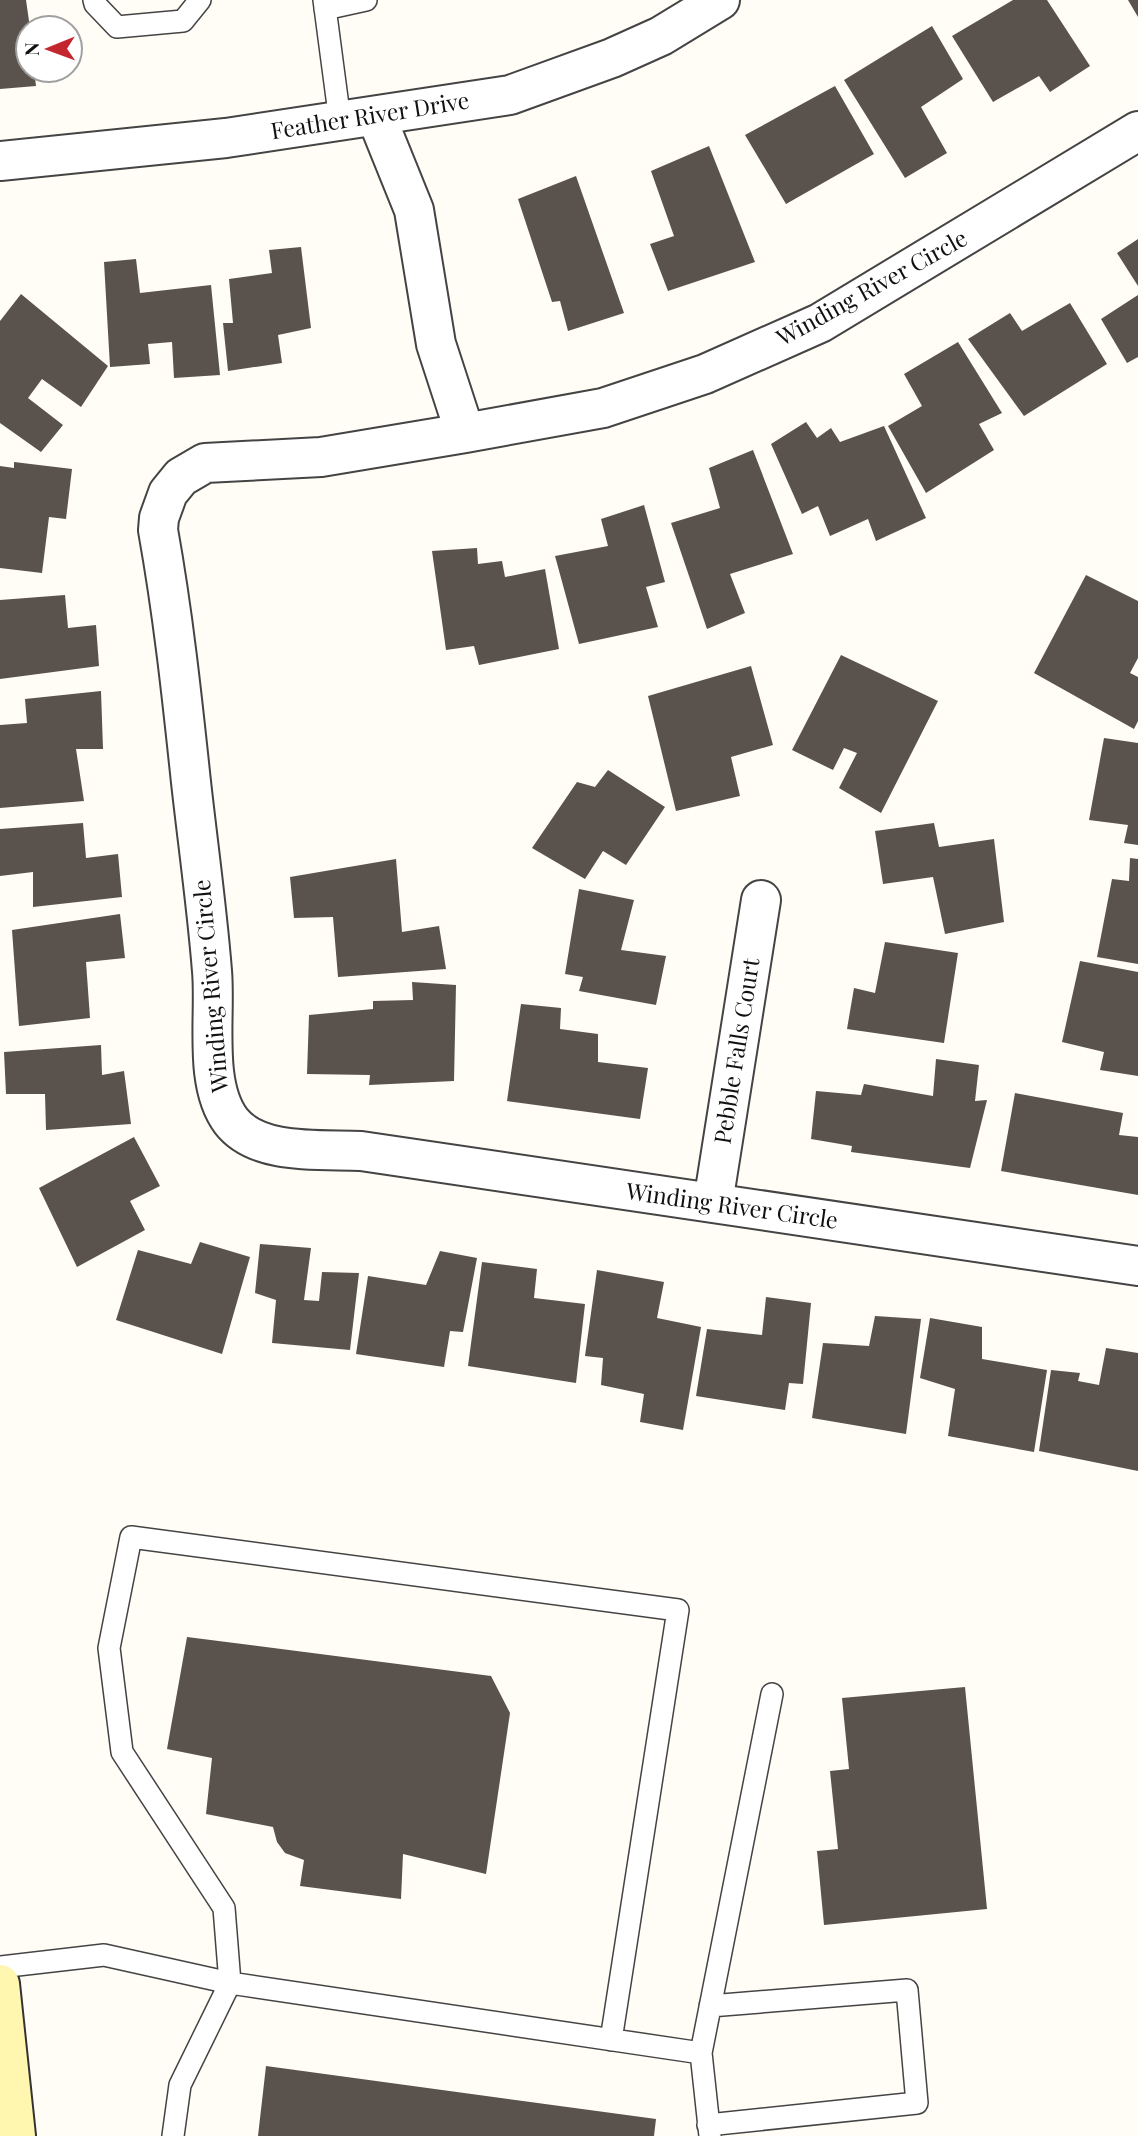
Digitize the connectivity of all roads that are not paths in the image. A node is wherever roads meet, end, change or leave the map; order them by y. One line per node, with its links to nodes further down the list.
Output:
1 (94, 0): 2 (lane)
2 (200, 0)
3 (366, 0): 5 (lane)
4 (720, 0): 6 (street, Feather River Drive)
5 (325, 5): 6 (lane)
6 (358, 119): 8 (street, Feather River Drive); 9 (street)
7 (1138, 131): 9 (street, Winding River Circle)
8 (0, 161)
9 (465, 433): 11 (street, Winding River Circle)
10 (761, 900): 11 (street, Pebble Falls Court)
11 (713, 1203): 12 (street, Winding River Circle)
12 (1138, 1266)
13 (772, 1695): 17 (lane)
14 (0, 1967): 15 (lane)
15 (230, 1983): 18 (lane); 18 (lane); 22 (lane)
16 (0, 1984): 21 (main road)
17 (710, 2006): 19 (lane); 20 (lane)
18 (611, 2040): 19 (lane)
19 (701, 2053): 20 (lane)
20 (709, 2130)
21 (16, 2136)
22 (173, 2136)

